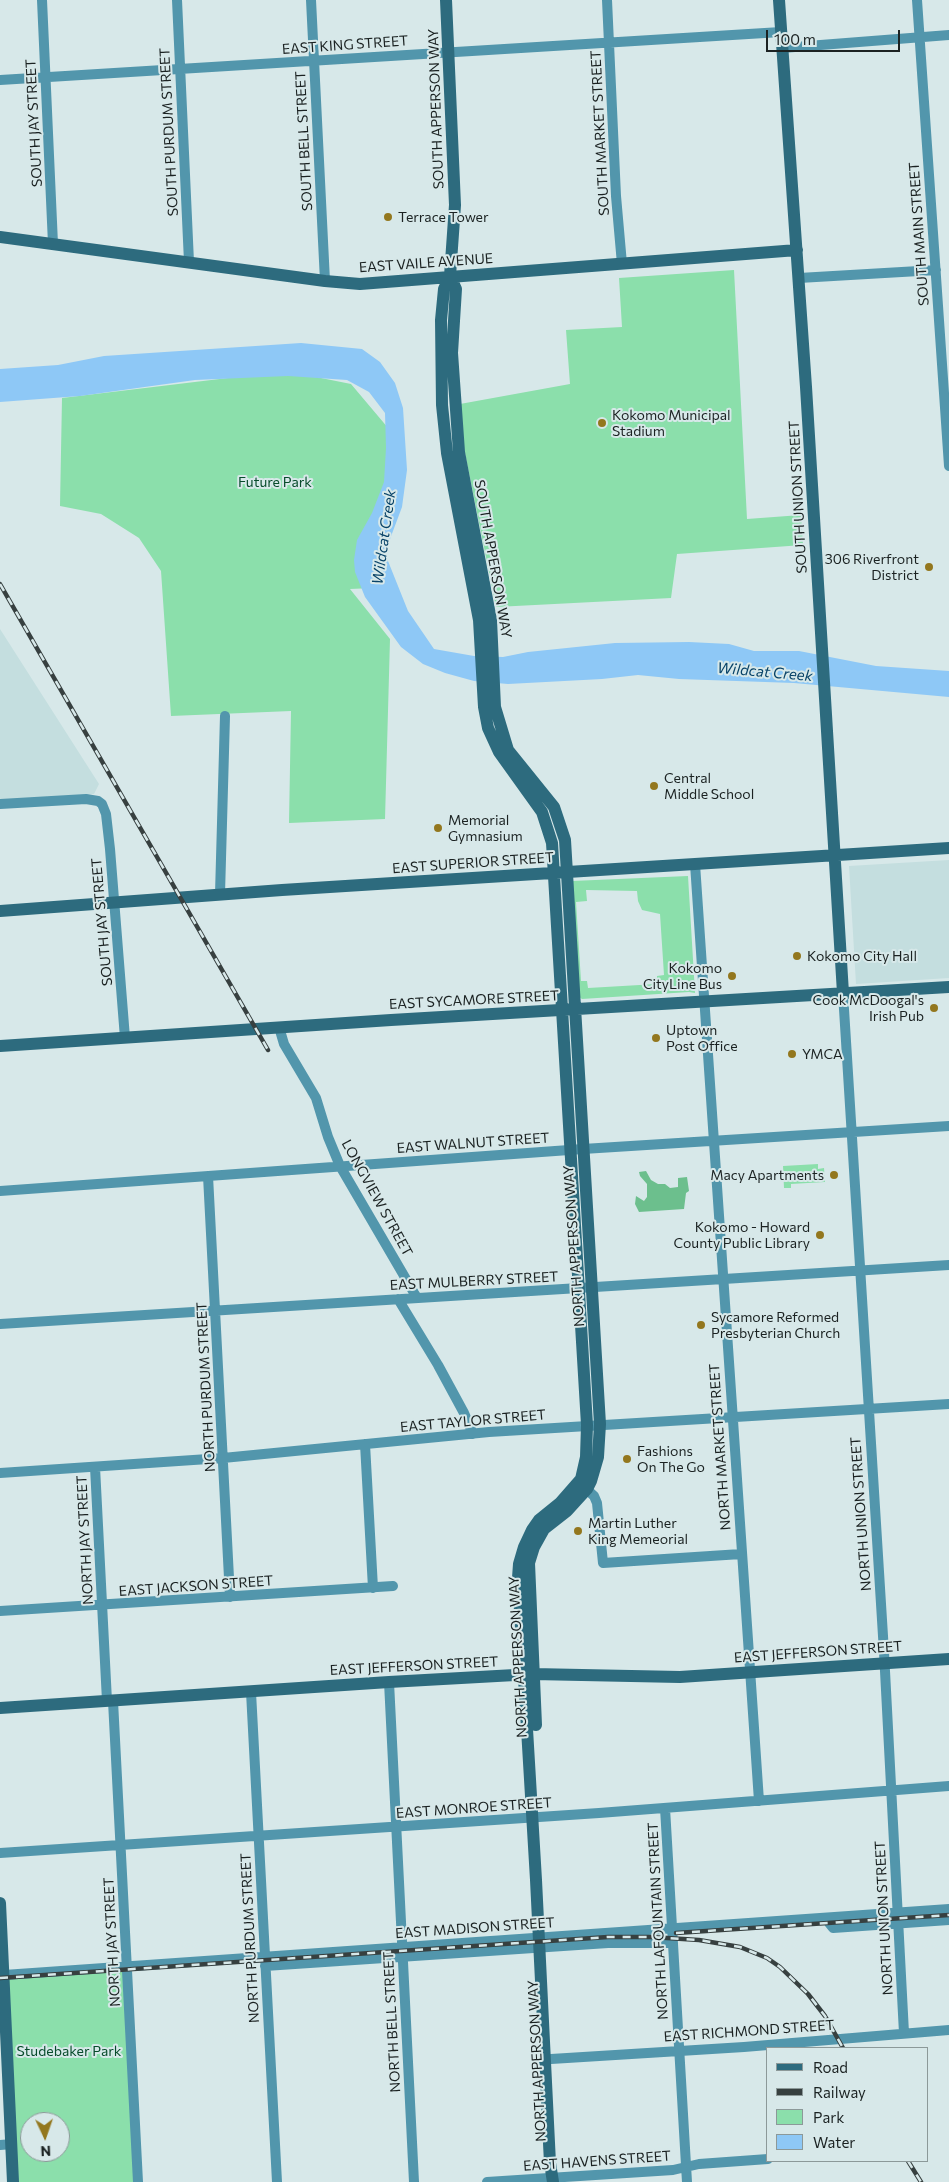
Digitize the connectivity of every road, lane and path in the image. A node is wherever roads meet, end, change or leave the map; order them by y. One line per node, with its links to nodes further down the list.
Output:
1 (42, 0): 16 (street, SOUTH JAY STREET)
2 (176, 0): 15 (street, SOUTH PURDUM STREET)
3 (311, 0): 14 (street, SOUTH BELL STREET)
4 (446, 0): 13 (street, SOUTH APPERSON WAY)
5 (607, 0): 11 (street, SOUTH MARKET STREET)
6 (779, 0): 8 (street, SOUTH UNION STREET)
7 (917, 0): 10 (street, SOUTH MAIN STREET)
8 (781, 32): 11 (street, EAST KING STREET); 12 (street, SOUTH UNION STREET)
9 (949, 35): 10 (street)
10 (920, 37): 12 (street); 23 (street, SOUTH MAIN STREET)
11 (610, 42): 13 (street, EAST KING STREET); 22 (street, SOUTH MARKET STREET)
12 (782, 48): 20 (street, SOUTH UNION STREET)
13 (448, 52): 14 (street, EAST KING STREET); 24 (street, SOUTH APPERSON WAY)
14 (314, 61): 15 (street, EAST KING STREET); 26 (street, SOUTH BELL STREET)
15 (180, 69): 16 (street, EAST KING STREET); 21 (street, SOUTH PURDUM STREET)
16 (46, 78): 17 (street, EAST KING STREET); 19 (street, SOUTH JAY STREET)
17 (0, 80)
18 (0, 236): 19 (street, EAST VAILE AVENUE)
19 (53, 244): 21 (street, EAST VAILE AVENUE)
20 (797, 250): 22 (street, EAST VAILE AVENUE); 25 (street, SOUTH UNION STREET)
21 (189, 262): 26 (street, EAST VAILE AVENUE)
22 (622, 264): 24 (street, EAST VAILE AVENUE)
23 (936, 270): 25 (street); 27 (street, SOUTH MAIN STREET)
24 (450, 276): 26 (street, EAST VAILE AVENUE); 33 (street, SOUTH APPERSON WAY)
25 (799, 278): 31 (street, SOUTH UNION STREET)
26 (325, 281)
27 (949, 466)
28 (225, 716): 34 (street)
29 (0, 804): 35 (street, SOUTH JAY STREET)
30 (949, 848): 31 (street, EAST SUPERIOR STREET)
31 (835, 856): 32 (street, EAST SUPERIOR STREET); 38 (street, SOUTH UNION STREET)
32 (695, 864): 33 (street, EAST SUPERIOR STREET); 39 (street)
33 (560, 872): 34 (street, EAST SUPERIOR STREET); 40 (street, SOUTH APPERSON WAY)
34 (220, 894): 35 (street, EAST SUPERIOR STREET)
35 (114, 902): 36 (street, EAST SUPERIOR STREET); 42 (street, SOUTH JAY STREET)
36 (0, 911)
37 (949, 987): 38 (street, EAST SYCAMORE STREET)
38 (843, 993): 39 (street, EAST SYCAMORE STREET); 45 (street, NORTH UNION STREET)
39 (704, 1001): 40 (street, EAST SYCAMORE STREET); 46 (street, NORTH MARKET STREET)
40 (568, 1009): 41 (street, EAST SYCAMORE STREET); 47 (street, NORTH APPERSON WAY)
41 (279, 1027): 42 (street, EAST SYCAMORE STREET); 48 (street, LONGVIEW STREET)
42 (125, 1038): 43 (street, EAST SYCAMORE STREET)
43 (0, 1046)
44 (949, 1126): 45 (street, EAST WALNUT STREET)
45 (852, 1132): 46 (street, EAST WALNUT STREET); 52 (street, NORTH UNION STREET)
46 (714, 1141): 47 (street, EAST WALNUT STREET); 53 (street, NORTH MARKET STREET)
47 (577, 1149): 48 (street, EAST WALNUT STREET); 54 (street, NORTH APPERSON WAY)
48 (340, 1166): 49 (street, EAST WALNUT STREET); 55 (street, LONGVIEW STREET)
49 (208, 1176): 50 (street, EAST WALNUT STREET); 57 (street, NORTH PURDUM STREET)
50 (0, 1191)
51 (949, 1265): 52 (street, EAST MULBERRY STREET)
52 (861, 1272): 53 (street, EAST MULBERRY STREET); 60 (street, NORTH UNION STREET)
53 (722, 1280): 54 (street, EAST MULBERRY STREET); 61 (street, NORTH MARKET STREET)
54 (585, 1288): 55 (street, EAST MULBERRY STREET); 62 (street, NORTH APPERSON WAY)
55 (417, 1298): 56 (street, EAST MULBERRY STREET)
56 (398, 1299): 57 (street, EAST MULBERRY STREET); 63 (street)
57 (215, 1310): 58 (street, EAST MULBERRY STREET); 65 (street, NORTH PURDUM STREET)
58 (0, 1324)
59 (949, 1404): 60 (street, EAST TAYLOR STREET)
60 (869, 1409): 61 (street, EAST TAYLOR STREET); 76 (street, NORTH UNION STREET)
61 (732, 1417): 62 (street, EAST TAYLOR STREET); 69 (street, NORTH MARKET STREET)
62 (594, 1425): 63 (street, EAST TAYLOR STREET); 68 (street, NORTH APPERSON WAY)
63 (473, 1434): 64 (street, EAST TAYLOR STREET)
64 (365, 1444): 65 (street, EAST TAYLOR STREET); 71 (street)
65 (223, 1458): 66 (street, EAST TAYLOR STREET); 72 (street, NORTH PURDUM STREET)
66 (95, 1467): 67 (street, EAST TAYLOR STREET); 73 (street, NORTH JAY STREET)
67 (0, 1473)
68 (582, 1486): 69 (street); 78 (street, NORTH APPERSON WAY)
69 (741, 1554): 77 (street, NORTH MARKET STREET)
70 (393, 1586): 71 (street, EAST JACKSON STREET)
71 (373, 1588): 72 (street, EAST JACKSON STREET)
72 (230, 1598): 73 (street, EAST JACKSON STREET)
73 (102, 1606): 74 (street, EAST JACKSON STREET); 81 (street, NORTH JAY STREET)
74 (0, 1611)
75 (949, 1659): 76 (street, EAST JEFFERSON STREET)
76 (884, 1664): 77 (street, EAST JEFFERSON STREET); 84 (street, NORTH UNION STREET)
77 (750, 1672): 78 (street, EAST JEFFERSON STREET); 85 (street, NORTH MARKET STREET)
78 (529, 1674): 79 (street, EAST JEFFERSON STREET); 87 (street, NORTH APPERSON WAY)
79 (389, 1682): 80 (street, EAST JEFFERSON STREET); 88 (street, NORTH BELL STREET)
80 (251, 1692): 81 (street, EAST JEFFERSON STREET); 89 (street, NORTH PURDUM STREET)
81 (110, 1701): 82 (street, EAST JEFFERSON STREET); 90 (street, NORTH JAY STREET)
82 (0, 1708)
83 (949, 1786): 84 (street, EAST MONROE STREET)
84 (891, 1792): 85 (street, EAST MONROE STREET); 94 (street, NORTH UNION STREET)
85 (759, 1800): 86 (street, EAST MONROE STREET)
86 (665, 1808): 87 (street, EAST MONROE STREET); 98 (street, NORTH LAFOUNTAIN STREET)
87 (536, 1818): 88 (street, EAST MONROE STREET); 99 (street, NORTH APPERSON WAY)
88 (397, 1826): 89 (street, EAST MONROE STREET); 101 (street, NORTH BELL STREET)
89 (258, 1835): 90 (street, EAST MONROE STREET); 102 (street, NORTH PURDUM STREET)
90 (120, 1845): 91 (street, EAST MONROE STREET); 103 (street, NORTH JAY STREET)
91 (0, 1853)
92 (0, 1904): 104 (street)
93 (949, 1910): 94 (street, EAST MADISON STREET)
94 (898, 1912): 96 (street, EAST MADISON STREET); 97 (street, NORTH UNION STREET)
95 (949, 1920): 97 (street, EAST MADISON STREET)
96 (828, 1921): 97 (street, EAST MADISON STREET); 98 (street, EAST MADISON STREET)
97 (898, 1924): 106 (street, NORTH UNION STREET)
98 (672, 1928): 99 (street, EAST MADISON STREET); 100 (street, NORTH LAFOUNTAIN STREET)
99 (543, 1942): 100 (street, EAST MADISON STREET); 101 (street, EAST MADISON STREET); 109 (street, NORTH APPERSON WAY); 113 (street, NORTH APPERSON WAY)
100 (673, 1942): 108 (street, NORTH LAFOUNTAIN STREET)
101 (403, 1952): 102 (street, EAST MADISON STREET); 117 (street, NORTH BELL STREET)
102 (265, 1961): 103 (street, EAST MADISON STREET); 116 (street, NORTH PURDUM STREET)
103 (126, 1966): 104 (street, EAST MADISON STREET); 115 (street, NORTH JAY STREET)
104 (4, 1974): 110 (street)
105 (949, 2030): 106 (street, EAST RICHMOND STREET)
106 (904, 2033): 107 (street, EAST RICHMOND STREET)
107 (808, 2045): 108 (street, EAST RICHMOND STREET)
108 (679, 2051): 109 (street, EAST RICHMOND STREET); 112 (street, NORTH LAFOUNTAIN STREET)
109 (551, 2058): 113 (street, NORTH APPERSON WAY)
110 (6, 2145): 114 (street)
111 (766, 2159): 112 (street, EAST HAVENS STREET)
112 (686, 2167): 113 (street, EAST HAVENS STREET); 119 (street, NORTH LAFOUNTAIN STREET)
113 (553, 2180): 118 (street, EAST HAVENS STREET)
114 (13, 2182)
115 (138, 2182)
116 (276, 2182)
117 (414, 2182)
118 (487, 2182)
119 (687, 2182)

